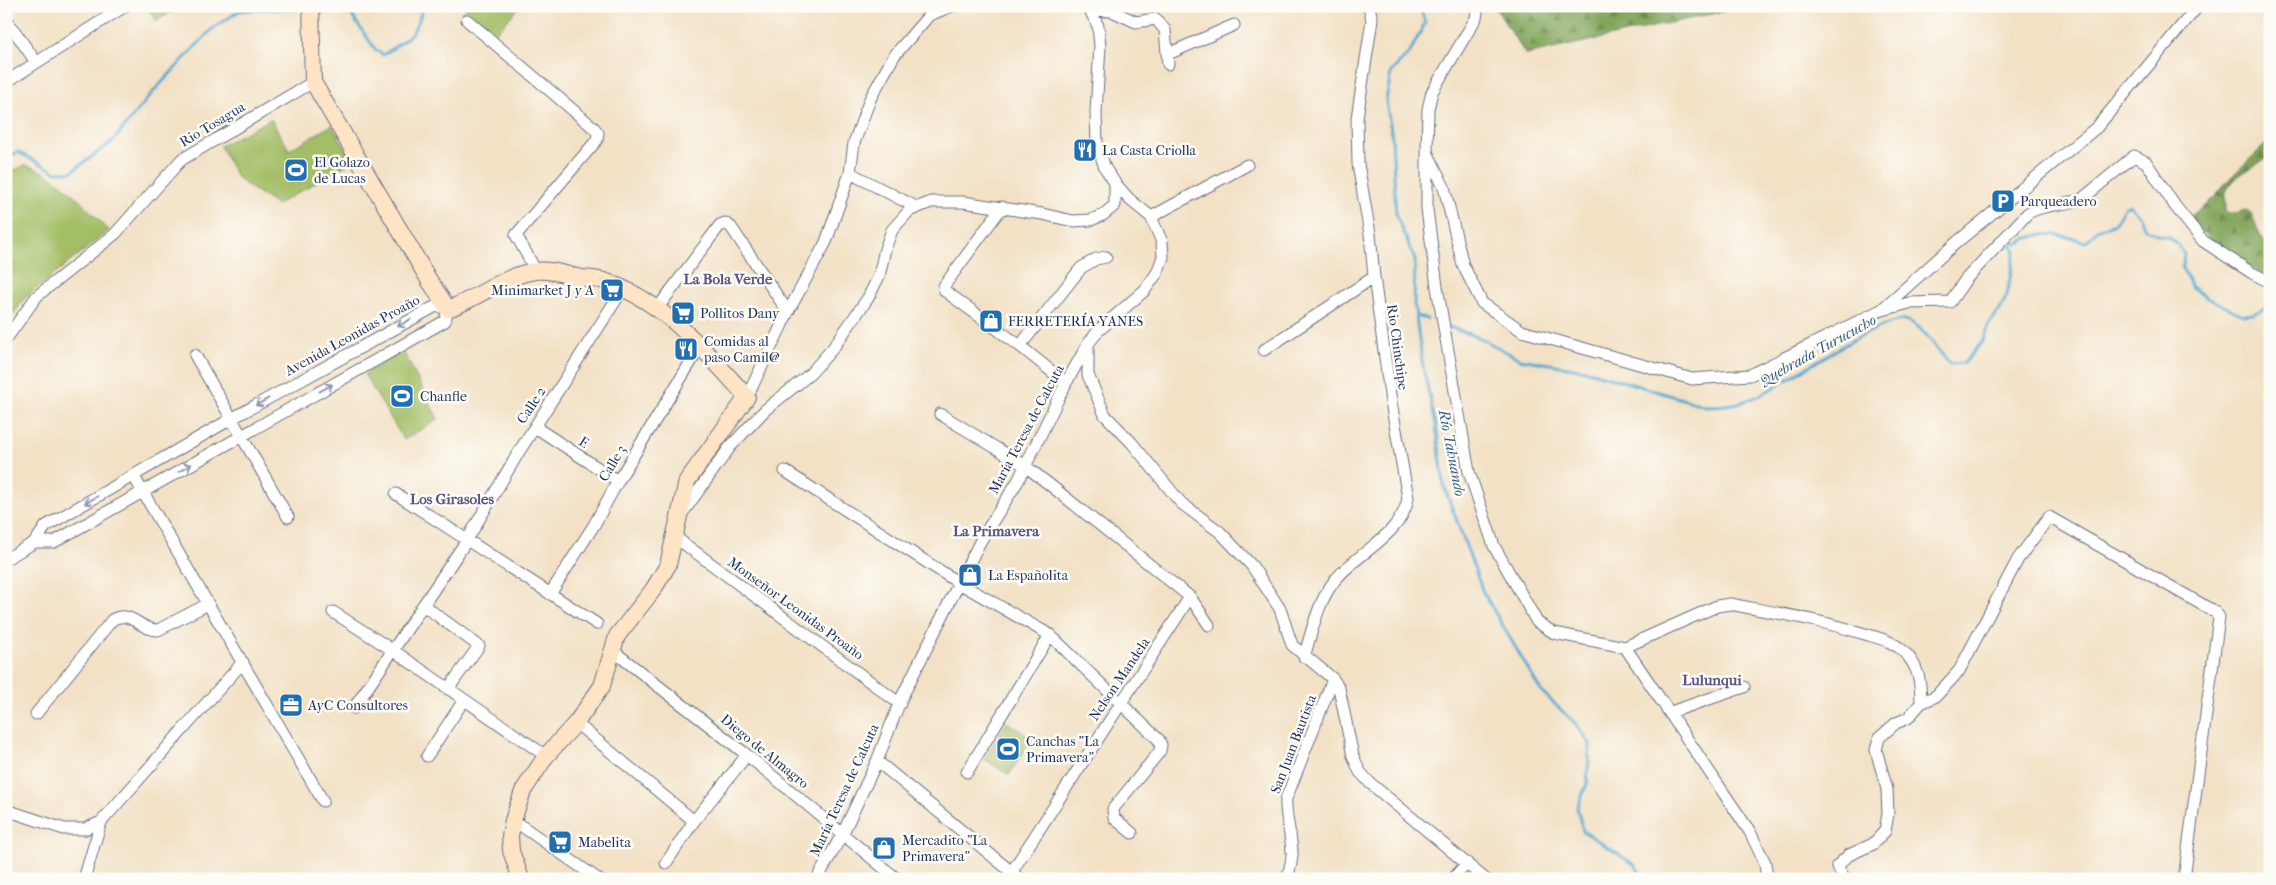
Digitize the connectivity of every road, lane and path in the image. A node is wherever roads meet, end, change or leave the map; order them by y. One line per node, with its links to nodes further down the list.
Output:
1 (125, 6): 12 (street)
2 (952, 6): 8 (street)
3 (1368, 6): 24 (street, Rio Chinchipe)
4 (1478, 6): 15 (street)
5 (2198, 6): 29 (street)
6 (1089, 8): 11 (street); 18 (street)
7 (311, 9): 14 (main road)
8 (934, 10): 17 (street)
9 (6, 19): 12 (street)
10 (467, 20): 23 (street)
11 (1234, 25)
12 (36, 62): 13 (street)
13 (6, 82)
14 (313, 82): 27 (main road); 31 (street, Rio Tosagua)
15 (1427, 152): 29 (street); 64 (street)
16 (1247, 165): 21 (street)
17 (850, 173): 19 (street); 30 (street)
18 (1115, 183): 20 (street); 21 (street)
19 (916, 207): 20 (street); 50 (street)
20 (1002, 207): 33 (street)
21 (1152, 217): 32 (street, María Teresa de Calcuta)
22 (1106, 257): 33 (street)
23 (536, 271): 26 (main road); 27 (main road)
24 (1374, 277): 35 (street); 67 (street, Rio Chinchipe)
25 (2270, 282): 29 (street)
26 (623, 288): 28 (main road); 41 (street, Calle 2)
27 (448, 309): 40 (street, Avenida Leonidas Proaño, one-way to 40); 42 (street, one-way to 27)
28 (658, 309): 30 (street); 34 (main road)
29 (1879, 311)
30 (788, 312): 38 (street)
31 (6, 338)
32 (1088, 344): 37 (street, María Teresa de Calcuta); 67 (street)
33 (1020, 346): 37 (street)
34 (700, 347): 38 (main road); 46 (street, Calle 3)
35 (1264, 350)
36 (195, 355): 40 (street)
37 (1066, 383): 43 (street, María Teresa de Calcuta)
38 (748, 397): 50 (main road)
39 (940, 414): 43 (street)
40 (231, 418): 42 (street); 45 (street, Avenida Leonidas Proaño)
41 (535, 427): 46 (street, E); 52 (street, Calle 2)
42 (241, 436): 47 (street, one-way to 42); 49 (street)
43 (1024, 466): 55 (street, María Teresa de Calcuta); 57 (street)
44 (785, 471): 55 (street)
45 (133, 475): 47 (street); 53 (street, Avenida Leonidas Proaño, one-way to 53)
46 (618, 481): 56 (street, Calle 3)
47 (143, 493): 53 (street); 58 (street)
48 (396, 494): 52 (street)
49 (288, 517)
50 (679, 517): 51 (main road)
51 (675, 538): 65 (main road); 75 (street, Monseñor Leonidas Proaño)
52 (467, 540): 56 (street); 59 (street, Calle 2)
53 (36, 542): 54 (street)
54 (6, 559)
55 (959, 583): 63 (street); 75 (street, María Teresa de Calcuta)
56 (550, 594): 61 (street)
57 (1190, 597): 62 (street); 73 (street, Nelson Mandela)
58 (208, 604): 68 (street); 78 (street)
59 (423, 605): 66 (street, Calle 2); 71 (street)
60 (333, 612): 66 (street)
61 (597, 624)
62 (1209, 625)
63 (1050, 634): 73 (street); 84 (street)
64 (1625, 647): 74 (street); 77 (street)
65 (612, 650): 79 (main road); 80 (street, Diego de Almagro)
66 (394, 651): 71 (street); 76 (street, Calle 2)
67 (1304, 657): 69 (street)
68 (243, 662): 85 (street); 89 (street)
69 (1333, 680): 93 (street); 100 (street, San Juan Bautista)
70 (1744, 687): 77 (street)
71 (448, 690): 72 (street)
72 (464, 700): 81 (street); 82 (street)
73 (1120, 703): 90 (street); 94 (street, Nelson Mandela)
74 (1921, 703): 104 (street); 105 (street)
75 (900, 704): 83 (street, María Teresa de Calcuta)
76 (354, 708)
77 (1671, 712): 103 (street)
78 (36, 714)
79 (576, 723): 82 (main road); 88 (street)
80 (747, 755): 88 (street); 91 (street, Diego de Almagro)
81 (427, 756)
82 (546, 756): 87 (main road)
83 (877, 761): 91 (street, María Teresa de Calcuta); 94 (street)
84 (967, 772)
85 (324, 801)
86 (6, 810): 89 (street)
87 (512, 820): 96 (main road); 97 (street)
88 (694, 821): 92 (street)
89 (101, 822): 95 (street)
90 (1132, 833)
91 (843, 834): 98 (street, María Teresa de Calcuta); 99 (street, Diego de Almagro)
92 (666, 863)
93 (1467, 863): 101 (street); 102 (street)
94 (1013, 876)
95 (84, 879)
96 (520, 879)
97 (598, 879)
98 (817, 879)
99 (897, 879)
100 (1287, 879)
101 (1453, 879)
102 (1485, 879)
103 (1767, 879)
104 (1845, 879)
105 (2184, 879)

